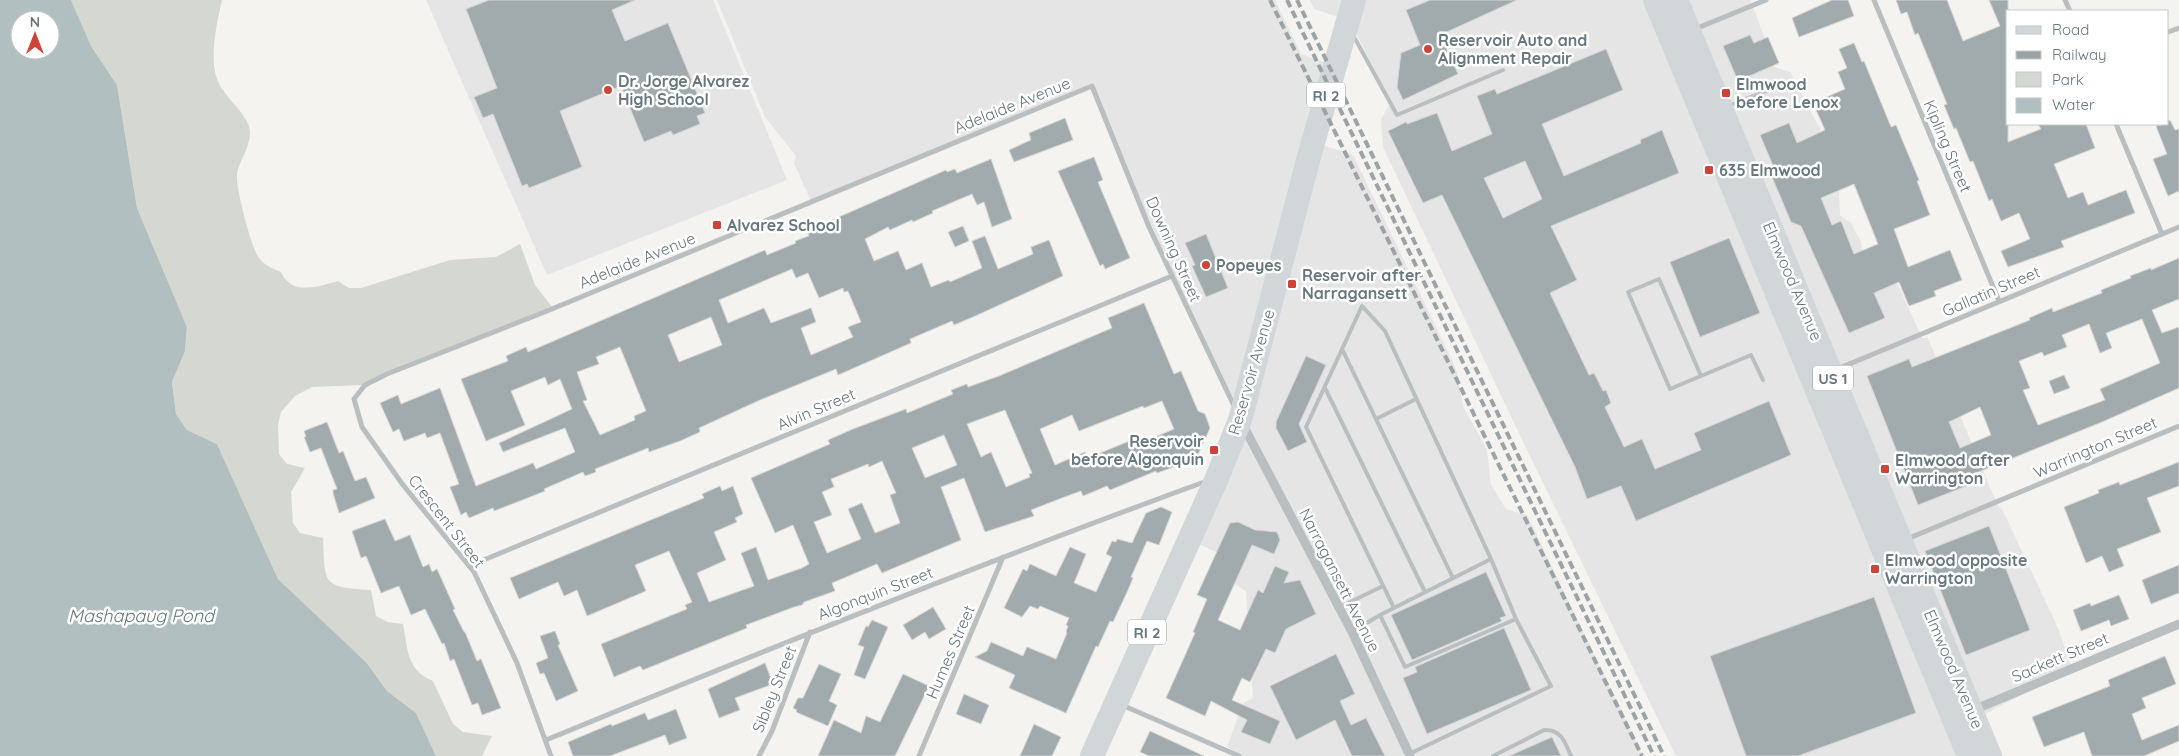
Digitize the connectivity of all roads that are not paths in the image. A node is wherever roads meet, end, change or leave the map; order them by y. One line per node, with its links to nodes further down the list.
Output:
1 (1354, 0): 6 (main road, Reservoir Avenue / RI 2)
2 (1655, 0): 7 (main road, Elmwood Avenue / US 1)
3 (1676, 0): 7 (main road, Elmwood Avenue / US 1)
4 (1766, 0): 7 (street)
5 (1874, 0): 16 (street, Kipling Street)
6 (1345, 31): 8 (lane); 25 (main road, Reservoir Avenue / RI 2)
7 (1680, 36): 11 (main road, Elmwood Avenue / US 1); 19 (main road, Elmwood Avenue / US 1)
8 (1502, 70)
9 (1784, 84): 11 (lane)
10 (1092, 86): 15 (street, Downing Street); 23 (street, Adelaide Avenue)
11 (1721, 109): 19 (main road, Elmwood Avenue / US 1)
12 (2116, 125): 14 (street)
13 (2179, 227): 14 (street, Gallatin Street)
14 (2162, 234): 16 (street, Gallatin Street)
15 (1172, 276): 25 (street, Downing Street); 31 (street, Alvin Street)
16 (1999, 302): 19 (street, Gallatin Street)
17 (1342, 349): 21 (lane); 22 (lane); 24 (lane)
18 (1701, 376): 18 (lane); 20 (lane)
19 (1821, 376): 28 (main road, Elmwood Avenue / US 1)
20 (1763, 380)
21 (1324, 387): 33 (lane); 34 (lane)
22 (1416, 399): 24 (lane); 30 (lane)
23 (359, 418): 31 (street, Crescent Street)
24 (1376, 419): 32 (lane)
25 (1240, 420): 27 (main road, Reservoir Avenue / RI 2); 35 (street, Narragansett Avenue)
26 (2179, 426): 28 (street, Warrington Street)
27 (1217, 478): 29 (street, Algonquin Street); 42 (main road, Reservoir Avenue / RI 2)
28 (1892, 545): 43 (main road, Elmwood Avenue / US 1)
29 (1003, 557): 40 (street, Algonquin Street); 48 (street, Humes Street)
30 (1492, 559): 32 (lane); 38 (lane)
31 (469, 566): 44 (street, Crescent Street)
32 (1453, 578): 34 (lane)
33 (1383, 586): 35 (lane); 36 (lane)
34 (1425, 592): 36 (lane)
35 (1338, 608): 41 (street, Narragansett Avenue)
36 (1394, 608): 37 (lane)
37 (1380, 615): 38 (lane); 41 (lane)
38 (1516, 618): 45 (lane)
39 (2179, 624): 43 (street, Sackett Street)
40 (810, 632): 44 (street, Algonquin Street); 47 (street, Sibley Street)
41 (1352, 632): 45 (street, Narragansett Avenue)
42 (1116, 702): 49 (main road, Reservoir Avenue / RI 2); 50 (street)
43 (1962, 714): 53 (main road, Elmwood Avenue / US 1); 54 (main road, Elmwood Avenue / US 1)
44 (546, 740): 46 (street, Crescent Street)
45 (1410, 755)
46 (551, 756)
47 (760, 756)
48 (919, 756)
49 (1092, 756)
50 (1239, 756)
51 (1493, 756): 52 (lane)
52 (1571, 756)
53 (1969, 756)
54 (1990, 756)

